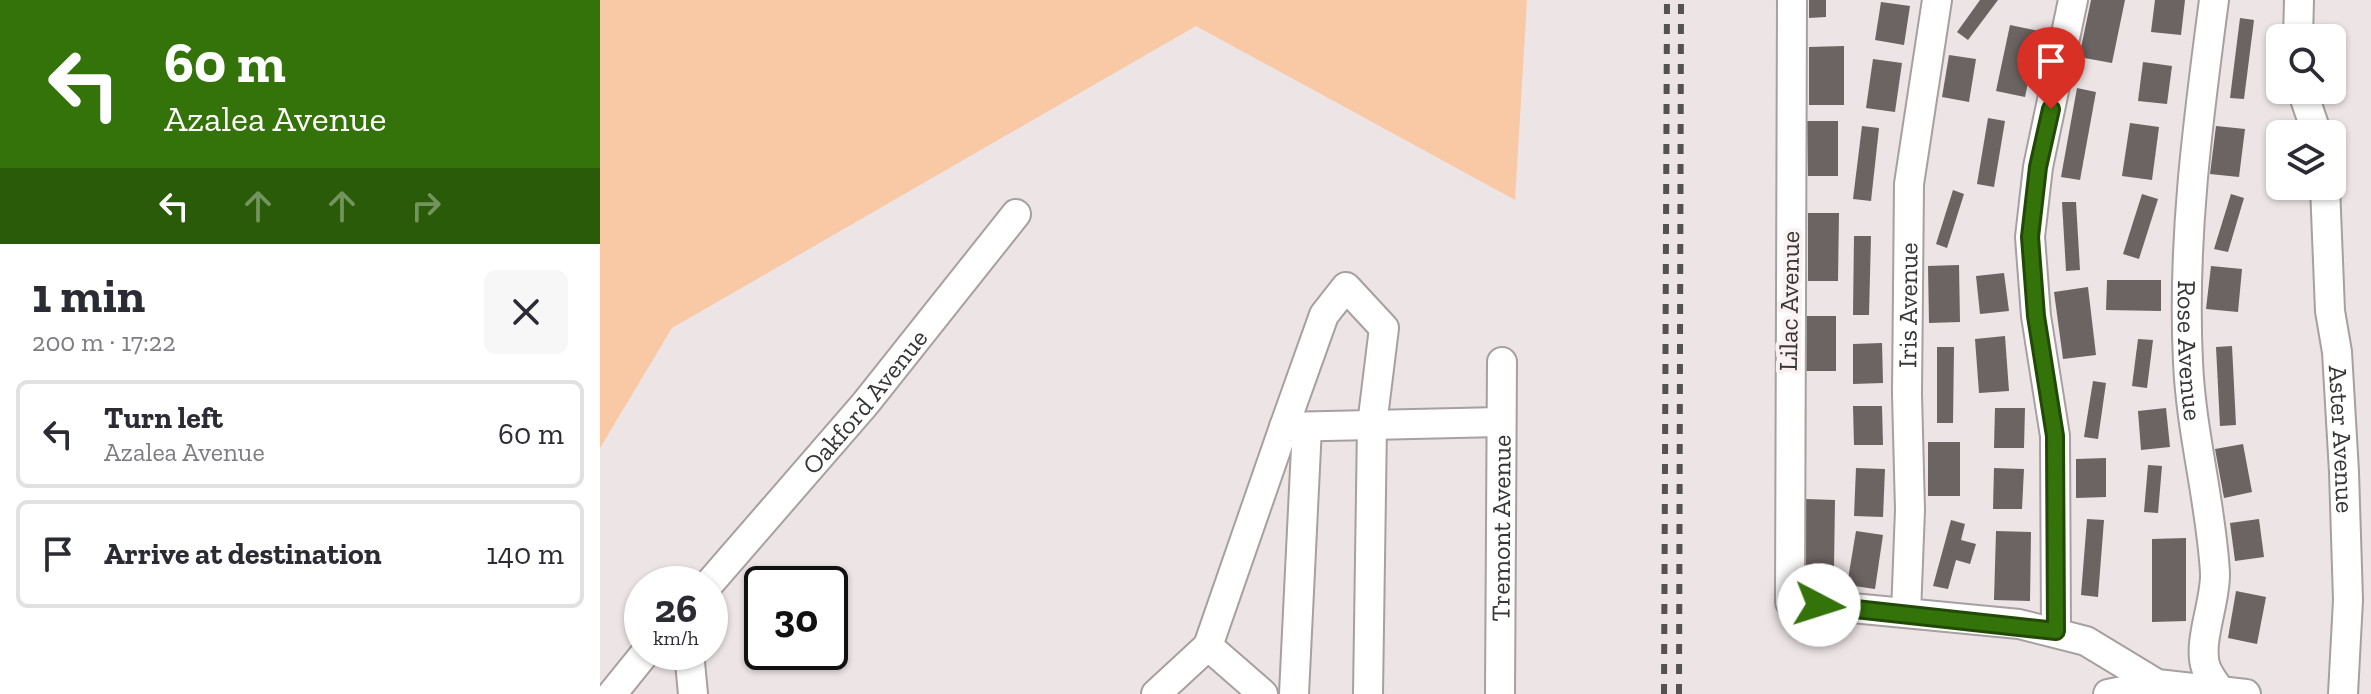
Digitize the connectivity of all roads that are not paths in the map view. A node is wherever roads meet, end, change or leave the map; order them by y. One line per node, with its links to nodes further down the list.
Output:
1 (1792, 0): 14 (street, Lilac Avenue)
2 (1937, 0): 14 (street, Iris Avenue)
3 (2073, 0): 15 (street)
4 (2214, 0): 20 (street, Rose Avenue)
5 (2299, 0): 6 (street)
6 (2298, 24)
7 (2326, 200): 29 (street, Aster Avenue)
8 (1016, 214): 13 (street, Oakford Avenue)
9 (1502, 362): 10 (street, Tremont Avenue)
10 (1500, 422): 11 (street); 27 (street, Tremont Avenue)
11 (1372, 425): 12 (street); 12 (street); 26 (street)
12 (1295, 427): 16 (street); 25 (street)
13 (725, 566)
14 (1906, 613): 15 (street)
15 (2056, 631): 19 (street)
16 (1208, 646): 23 (street); 24 (street)
17 (631, 670): 21 (street)
18 (691, 670): 22 (street)
19 (2157, 684): 20 (street); 28 (street)
20 (2229, 693)
21 (612, 694)
22 (693, 694)
23 (1156, 694)
24 (1263, 694)
25 (1294, 694)
26 (1368, 694)
27 (1500, 694)
28 (2108, 694)
29 (2343, 694)

